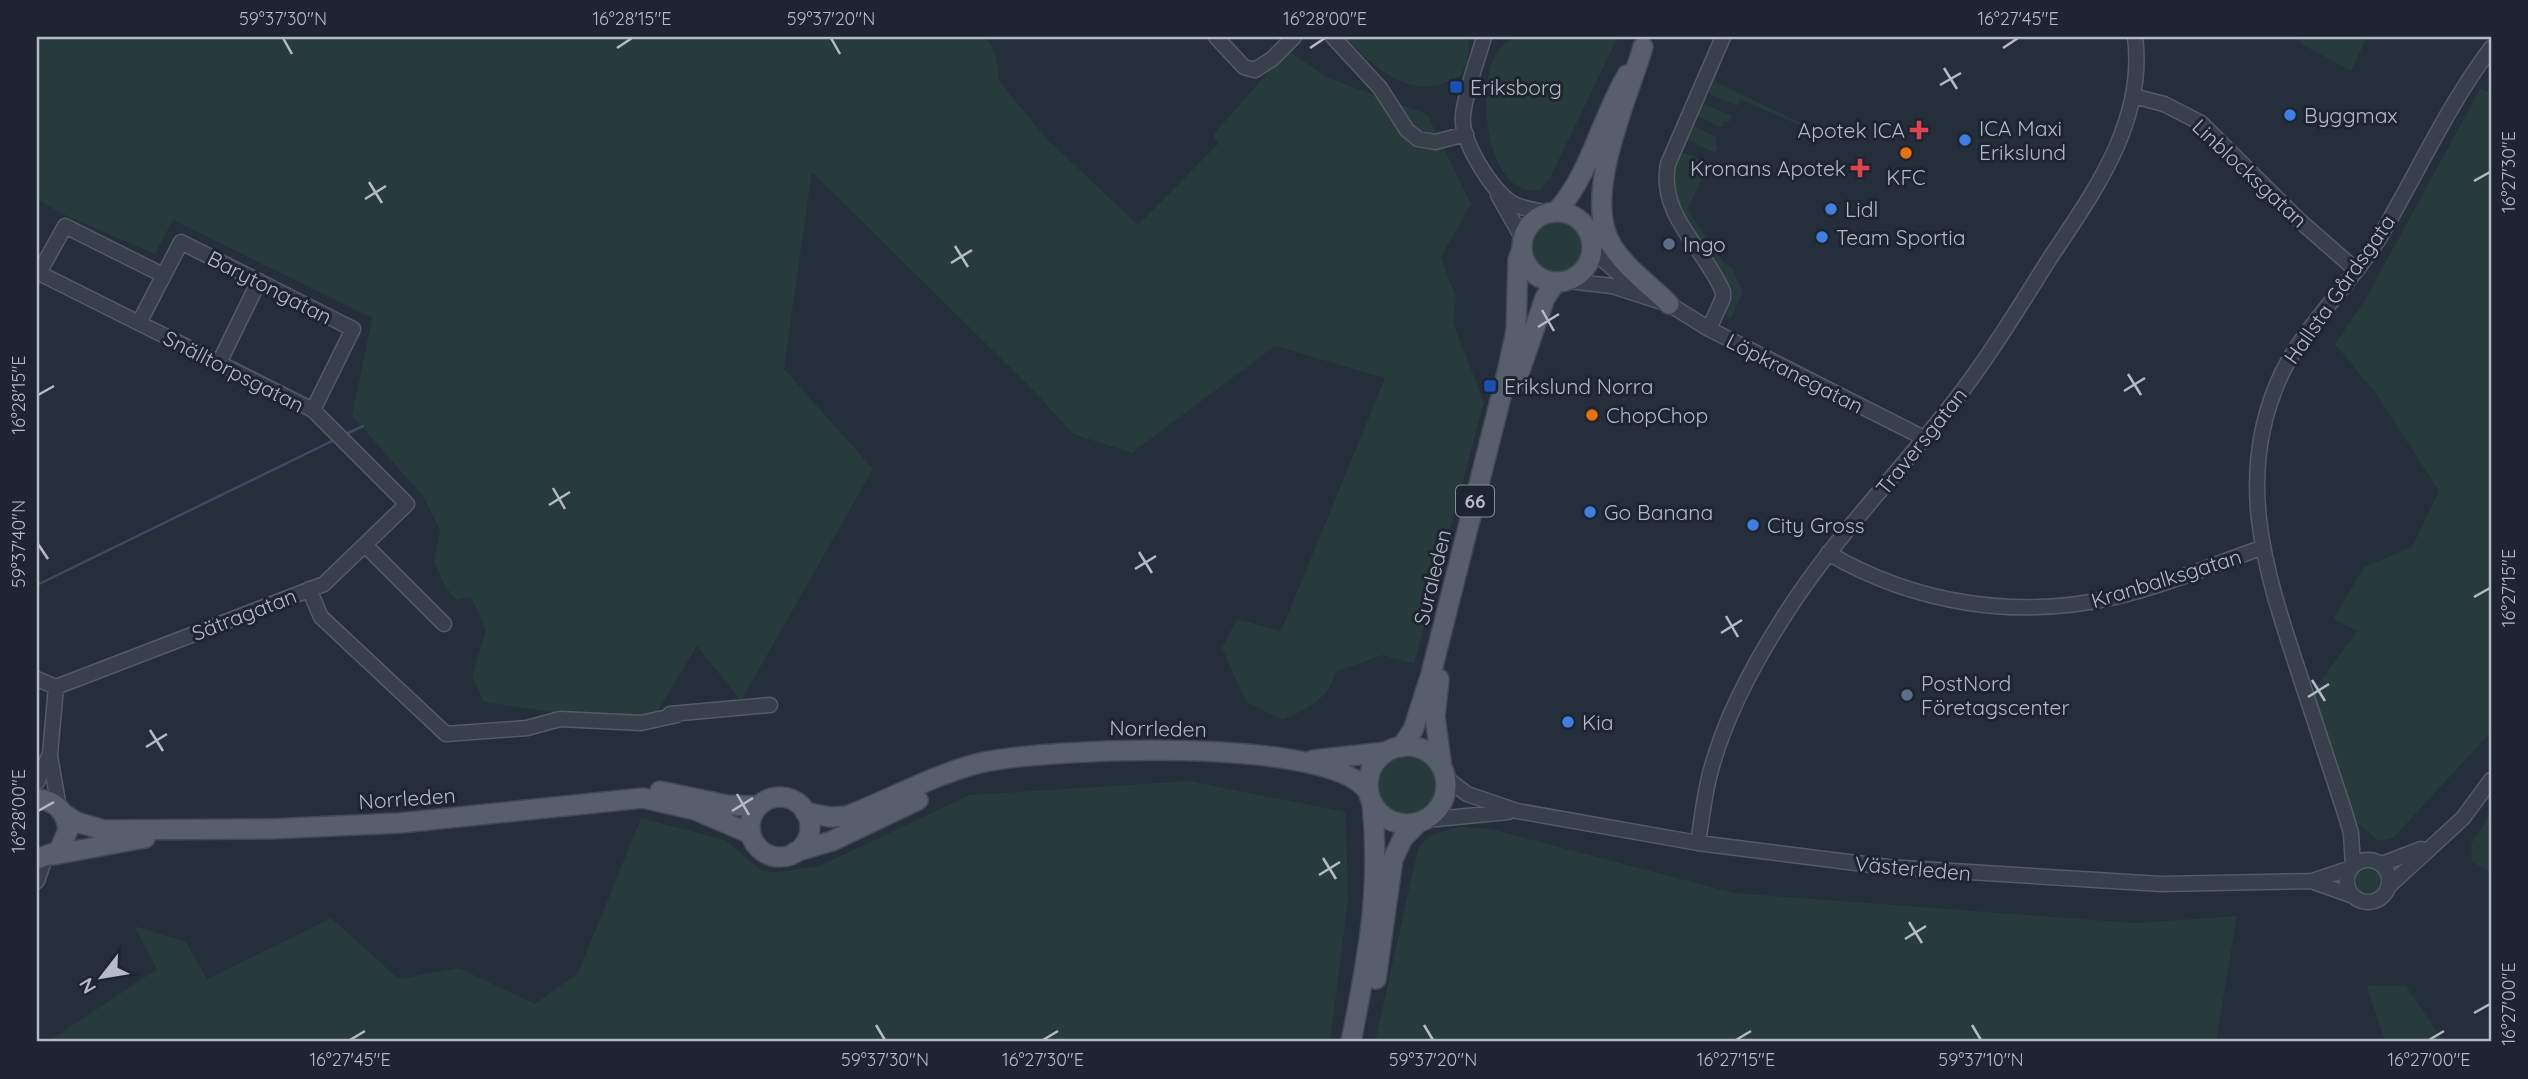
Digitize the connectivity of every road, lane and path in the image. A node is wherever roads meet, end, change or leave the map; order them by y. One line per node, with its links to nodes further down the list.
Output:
1 (1216, 37): 2 (street)
2 (1294, 37)
3 (1333, 37): 10 (street)
4 (1484, 37): 10 (street)
5 (1723, 37): 22 (street)
6 (2135, 37): 9 (street, Traversgatan)
7 (1646, 42): 12 (main road); 14 (main road); 20 (main road)
8 (2491, 48): 15 (street, Hallsta Gårdsgata)
9 (2133, 96): 15 (street, Linblocksgatan); 25 (street, Traversgatan)
10 (1466, 134): 11 (street)
11 (1492, 185): 12 (street); 13 (street)
12 (1552, 213): 13 (main road); 14 (main road)
13 (1522, 244): 19 (main road); 35 (main road, Suraleden / 66)
14 (1592, 245): 19 (main road, 66); 20 (street, Löpkranegatan)
15 (2356, 270): 28 (street, Hallsta Gårdsgata)
16 (38, 273): 17 (street); 21 (street, Snälltorpsgatan)
17 (163, 275): 18 (street, Barytongatan); 21 (street)
18 (259, 281): 23 (street); 24 (street, Barytongatan)
19 (1562, 282): 20 (street, Löpkranegatan); 39 (main road, Suraleden / 66)
20 (1669, 304): 22 (street, Löpkranegatan)
21 (139, 323): 23 (street, Snälltorpsgatan)
22 (1709, 329): 25 (street, Löpkranegatan)
23 (219, 363): 24 (street, Snälltorpsgatan)
24 (313, 410): 26 (street, Snälltorpsgatan)
25 (1924, 438): 29 (street, Traversgatan)
26 (407, 504): 27 (street, Sätragatan)
27 (365, 545): 30 (street, Sätragatan); 31 (street)
28 (2261, 548): 29 (street, Kranbalksgatan); 51 (street, Hallsta Gårdsgata)
29 (1828, 553): 54 (street, Traversgatan)
30 (309, 589): 33 (street, Sätragatan); 34 (street)
31 (444, 624)
32 (37, 679): 33 (street)
33 (56, 687): 36 (street)
34 (770, 705)
35 (1393, 749): 38 (main road, Norrleden); 39 (main road); 43 (main road, 66)
36 (50, 754): 41 (street); 46 (street)
37 (1011, 758): 38 (main road, Norrleden); 48 (main road, Norrleden); 55 (main road, Norrleden)
38 (1305, 761): 43 (main road, Norrleden)
39 (1444, 772): 47 (street, Västerleden); 49 (main road, 66)
40 (2491, 780): 53 (street)
41 (37, 782)
42 (643, 797): 45 (main road, Norrleden); 50 (main road, Norrleden); 52 (main road, Norrleden)
43 (1370, 797): 49 (main road); 63 (main road, 66)
44 (37, 799): 46 (main road, Norrleden)
45 (758, 806): 48 (main road); 52 (main road)
46 (62, 811): 50 (main road, Norrleden); 56 (main road)
47 (1517, 811): 49 (street, Västerleden); 54 (street, Västerleden)
48 (805, 812): 55 (main road)
49 (1422, 821): 64 (main road, 66)
50 (173, 829): 56 (main road, Norrleden)
51 (2351, 833): 57 (street, Hallsta Gårdsgata); 58 (street, Hallsta Gårdsgata)
52 (751, 834): 55 (main road)
53 (2437, 840): 57 (street); 61 (street)
54 (1698, 843): 60 (street, Västerleden)
55 (795, 852)
56 (45, 858): 59 (street)
57 (2381, 863): 58 (street); 61 (street)
58 (2352, 867): 60 (street, Västerleden); 62 (street)
59 (37, 881)
60 (2312, 881): 62 (street, Västerleden)
61 (2389, 886): 62 (street)
62 (2353, 896)
63 (1351, 1042)
64 (1364, 1042)

